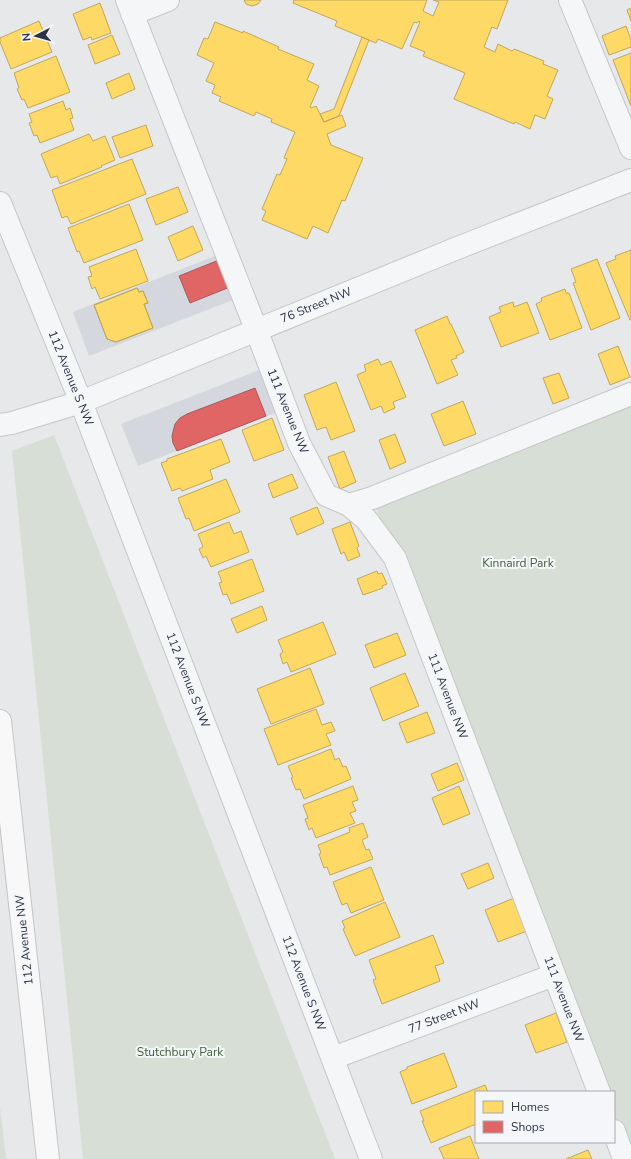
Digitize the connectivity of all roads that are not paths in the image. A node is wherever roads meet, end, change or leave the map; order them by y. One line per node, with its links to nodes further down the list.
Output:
1 (168, 0): 3 (street)
2 (570, 0): 4 (street)
3 (129, 7): 7 (street, 111 Avenue NW)
4 (631, 148)
5 (631, 180): 7 (street, 76 Street NW)
6 (0, 203): 9 (street, 112 Avenue S NW)
7 (256, 329): 9 (street, 76 Street NW); 11 (street, 111 Avenue NW)
8 (631, 394): 11 (street)
9 (81, 402): 10 (street, 76 Street NW); 14 (street, 112 Avenue S NW)
10 (0, 425)
11 (349, 505): 13 (street, 111 Avenue NW)
12 (0, 721): 17 (main road, 112 Avenue NW)
13 (554, 975): 14 (street, 77 Street NW); 15 (street, 111 Avenue NW)
14 (333, 1058): 18 (street, 112 Avenue S NW)
15 (599, 1091)
16 (615, 1134): 19 (street)
17 (48, 1159)
18 (372, 1159)
19 (624, 1159)

